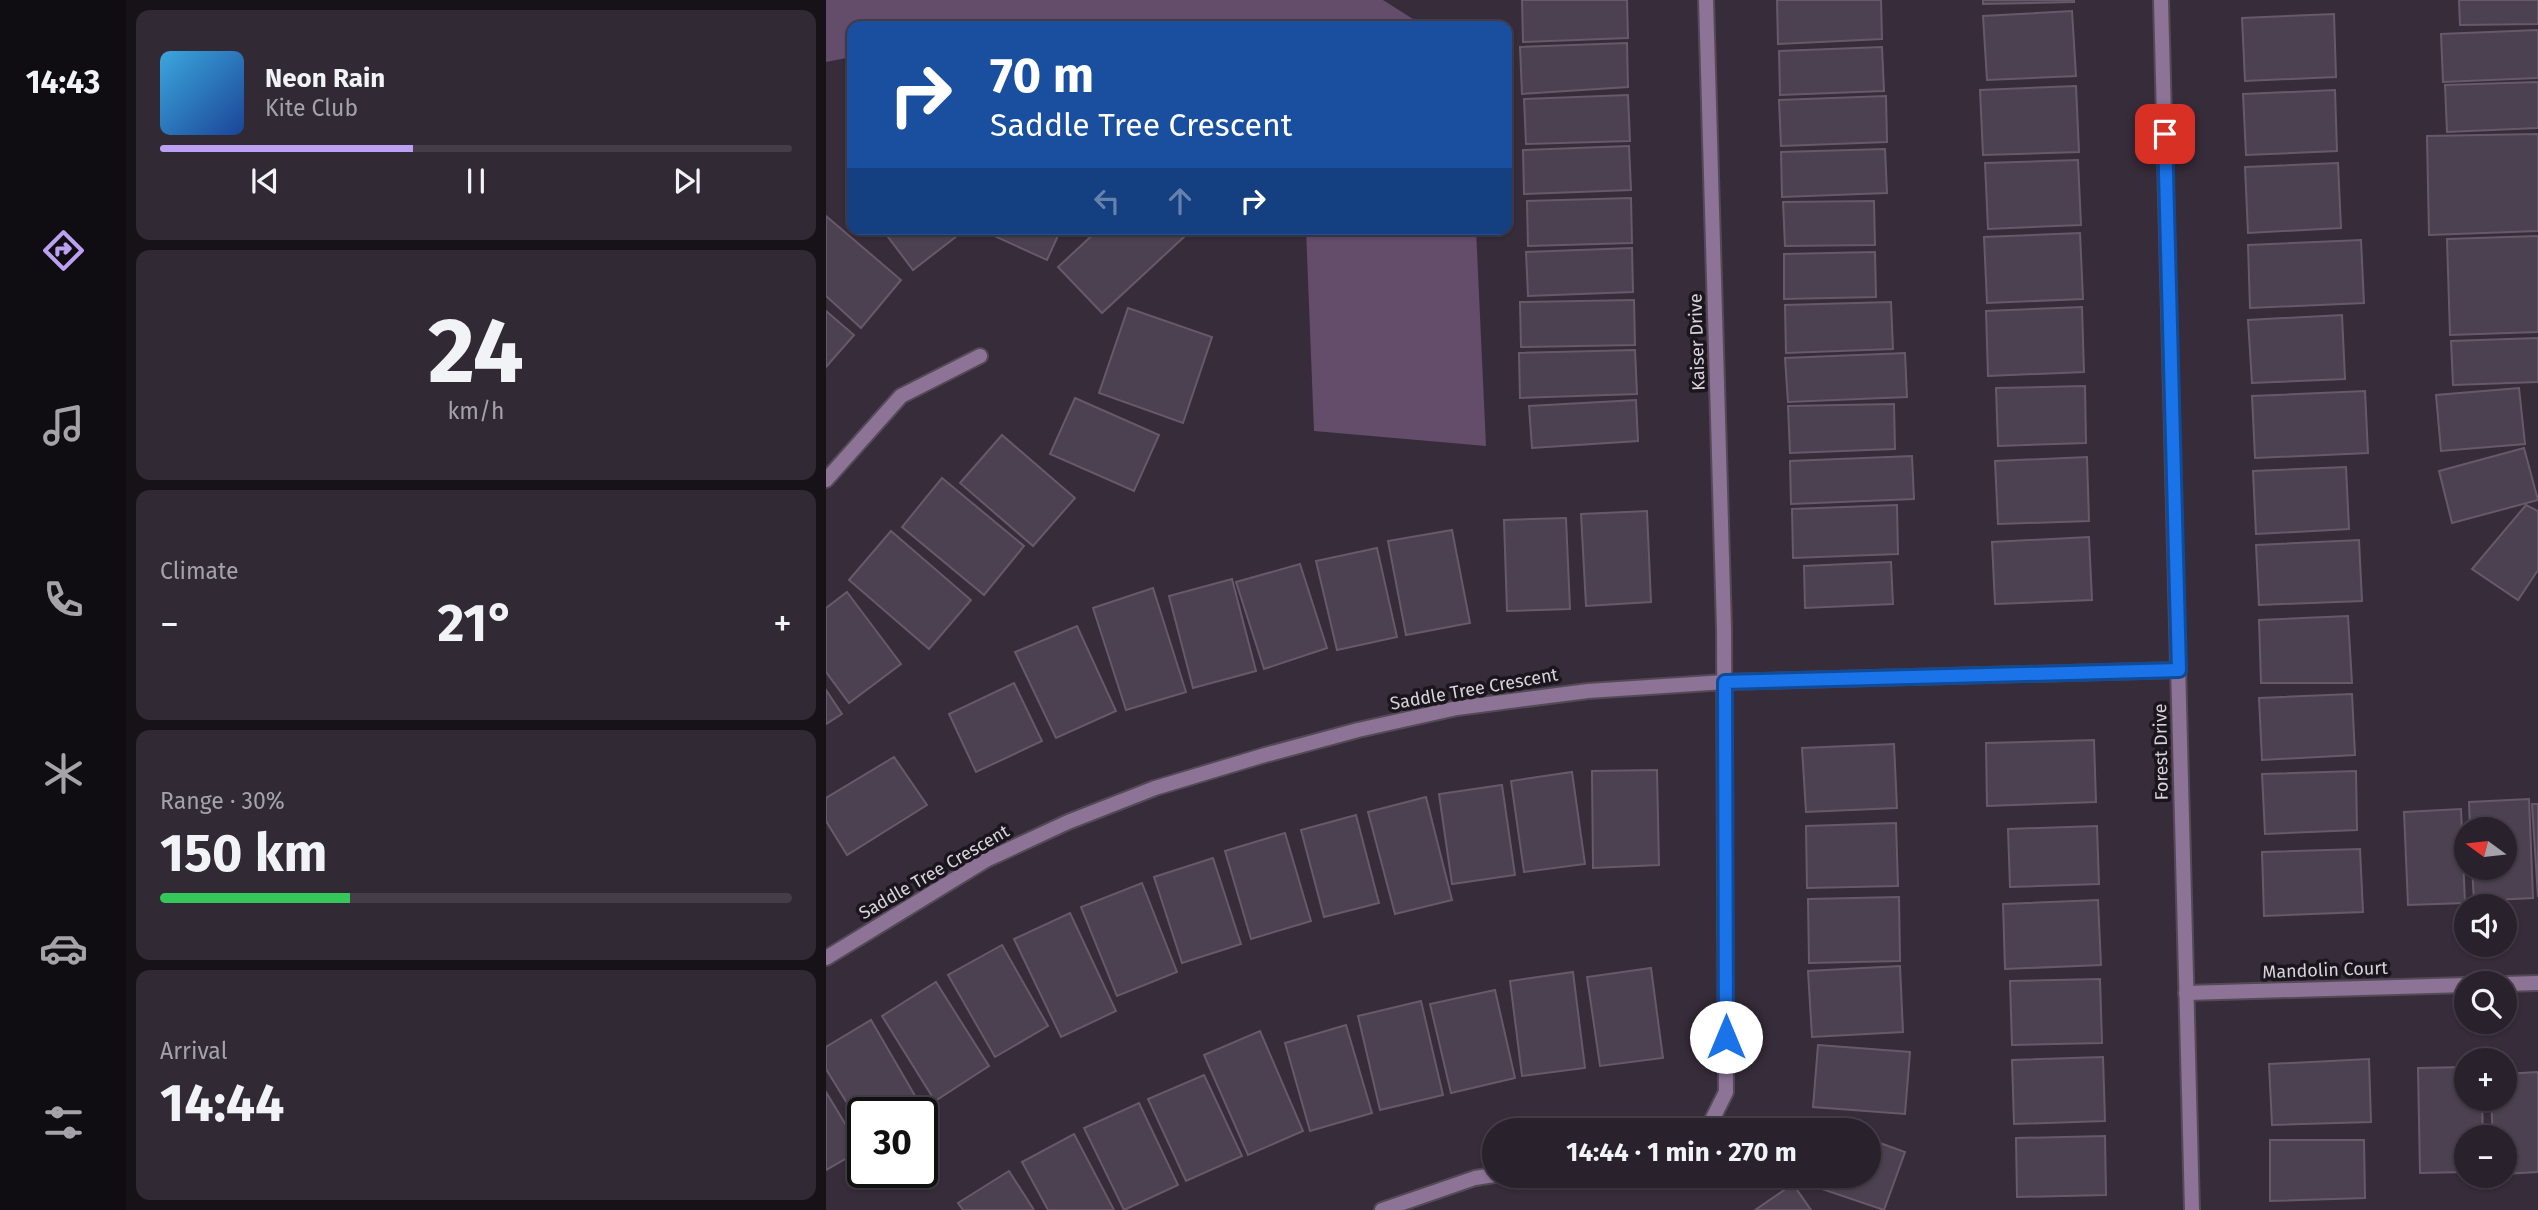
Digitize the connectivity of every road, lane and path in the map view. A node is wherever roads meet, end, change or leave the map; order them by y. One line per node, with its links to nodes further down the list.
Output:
1 (1706, 0): 6 (street, Kaiser Drive)
2 (2161, 0): 5 (street, Forest Drive)
3 (980, 356): 4 (street)
4 (826, 480)
5 (2179, 670): 6 (street, Saddle Tree Crescent); 11 (street, Forest Drive)
6 (1725, 682): 7 (street, Saddle Tree Crescent); 12 (street, Kaiser Drive)
7 (826, 957)
8 (2538, 983): 9 (street)
9 (2517, 984)
10 (2454, 985): 11 (street, Mandolin Court)
11 (2186, 993): 15 (street, Forest Drive)
12 (1713, 1118)
13 (1482, 1177): 14 (street)
14 (1382, 1210)
15 (2192, 1210)

